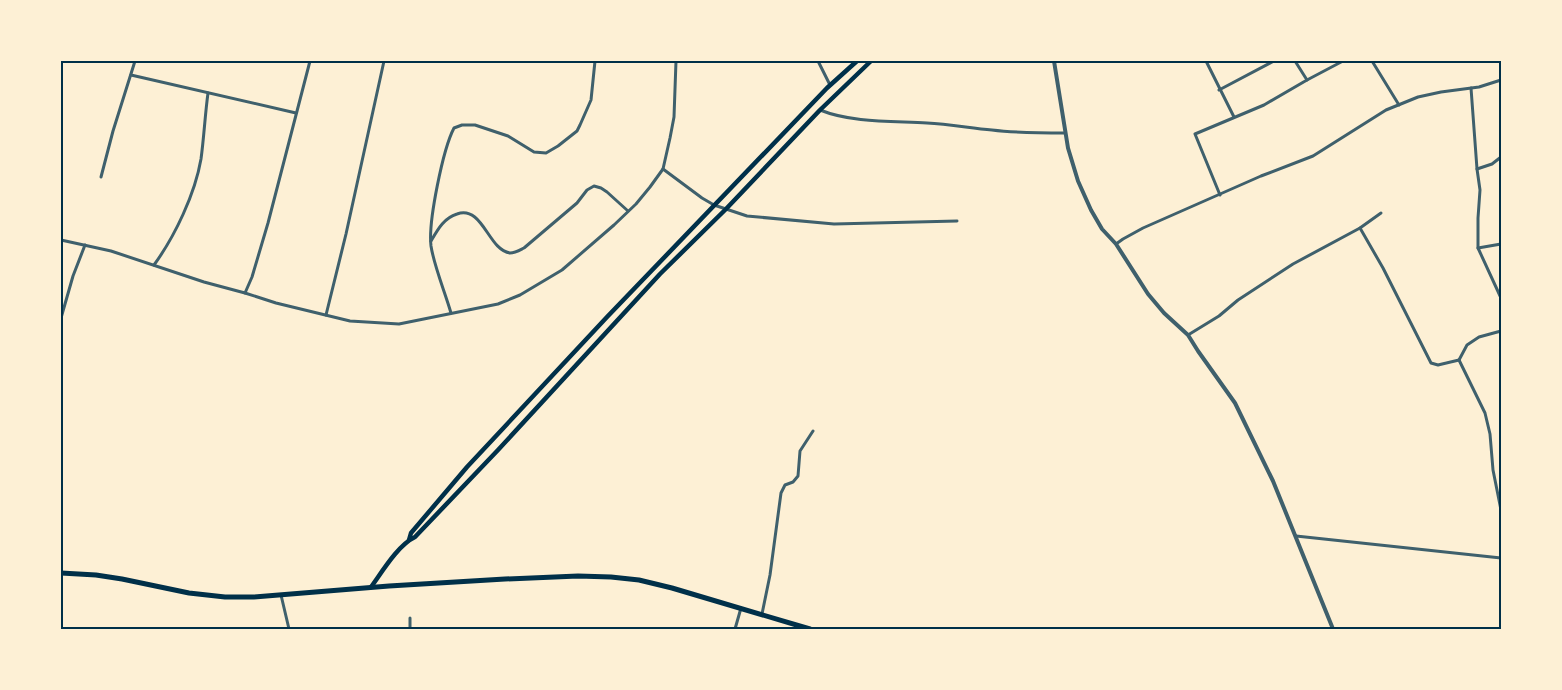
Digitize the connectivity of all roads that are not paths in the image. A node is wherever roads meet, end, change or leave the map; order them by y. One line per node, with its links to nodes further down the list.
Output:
1 (136, 61): 15 (street)
2 (310, 61): 24 (street)
3 (384, 61): 48 (street)
4 (595, 61): 39 (street)
5 (676, 61): 28 (street)
6 (818, 61): 18 (street)
7 (857, 61): 18 (main road)
8 (871, 61): 23 (main road)
9 (1054, 61): 26 (street)
10 (1206, 61): 20 (street)
11 (1274, 61): 20 (street)
12 (1295, 61): 16 (street)
13 (1343, 61): 16 (street)
14 (1372, 61): 22 (street)
15 (132, 75): 21 (street); 30 (street)
16 (1307, 80): 25 (street)
17 (1501, 80): 19 (street)
18 (830, 85): 32 (main road)
19 (1471, 88): 22 (street); 29 (street)
20 (1219, 90): 25 (street)
21 (208, 93): 24 (street); 44 (street)
22 (1399, 105): 31 (street)
23 (820, 110): 26 (street); 33 (main road)
24 (297, 113): 45 (street)
25 (1234, 117): 31 (street)
26 (1065, 133): 40 (street)
27 (1501, 157): 29 (street)
28 (663, 169): 32 (street); 34 (street)
29 (1477, 169): 43 (street)
30 (100, 177)
31 (1220, 195): 40 (street)
32 (714, 205): 33 (street); 56 (main road)
33 (726, 209): 36 (street); 56 (main road)
34 (628, 212): 39 (street); 47 (street)
35 (1382, 213): 37 (street)
36 (957, 221)
37 (1360, 228): 51 (street); 52 (street)
38 (61, 240): 42 (street)
39 (431, 241): 47 (street)
40 (1116, 244): 51 (street)
41 (1501, 244): 43 (street)
42 (85, 245): 44 (street); 49 (street)
43 (1478, 248): 46 (street)
44 (154, 265): 45 (street)
45 (245, 293): 48 (street)
46 (1501, 298)
47 (451, 313): 48 (street)
48 (326, 315)
49 (61, 318)
50 (1501, 331): 52 (street)
51 (1188, 335): 55 (street)
52 (1459, 360): 54 (street)
53 (813, 431): 62 (street)
54 (1501, 510)
55 (1296, 536): 57 (street); 68 (street)
56 (409, 540): 59 (main road)
57 (1501, 558)
58 (61, 573): 60 (main road)
59 (371, 588): 60 (main road); 61 (main road)
60 (280, 595): 64 (street)
61 (741, 608): 62 (main road); 66 (street)
62 (762, 614): 67 (main road)
63 (410, 618): 65 (street)
64 (289, 629)
65 (410, 629)
66 (735, 629)
67 (810, 629)
68 (1333, 629)

